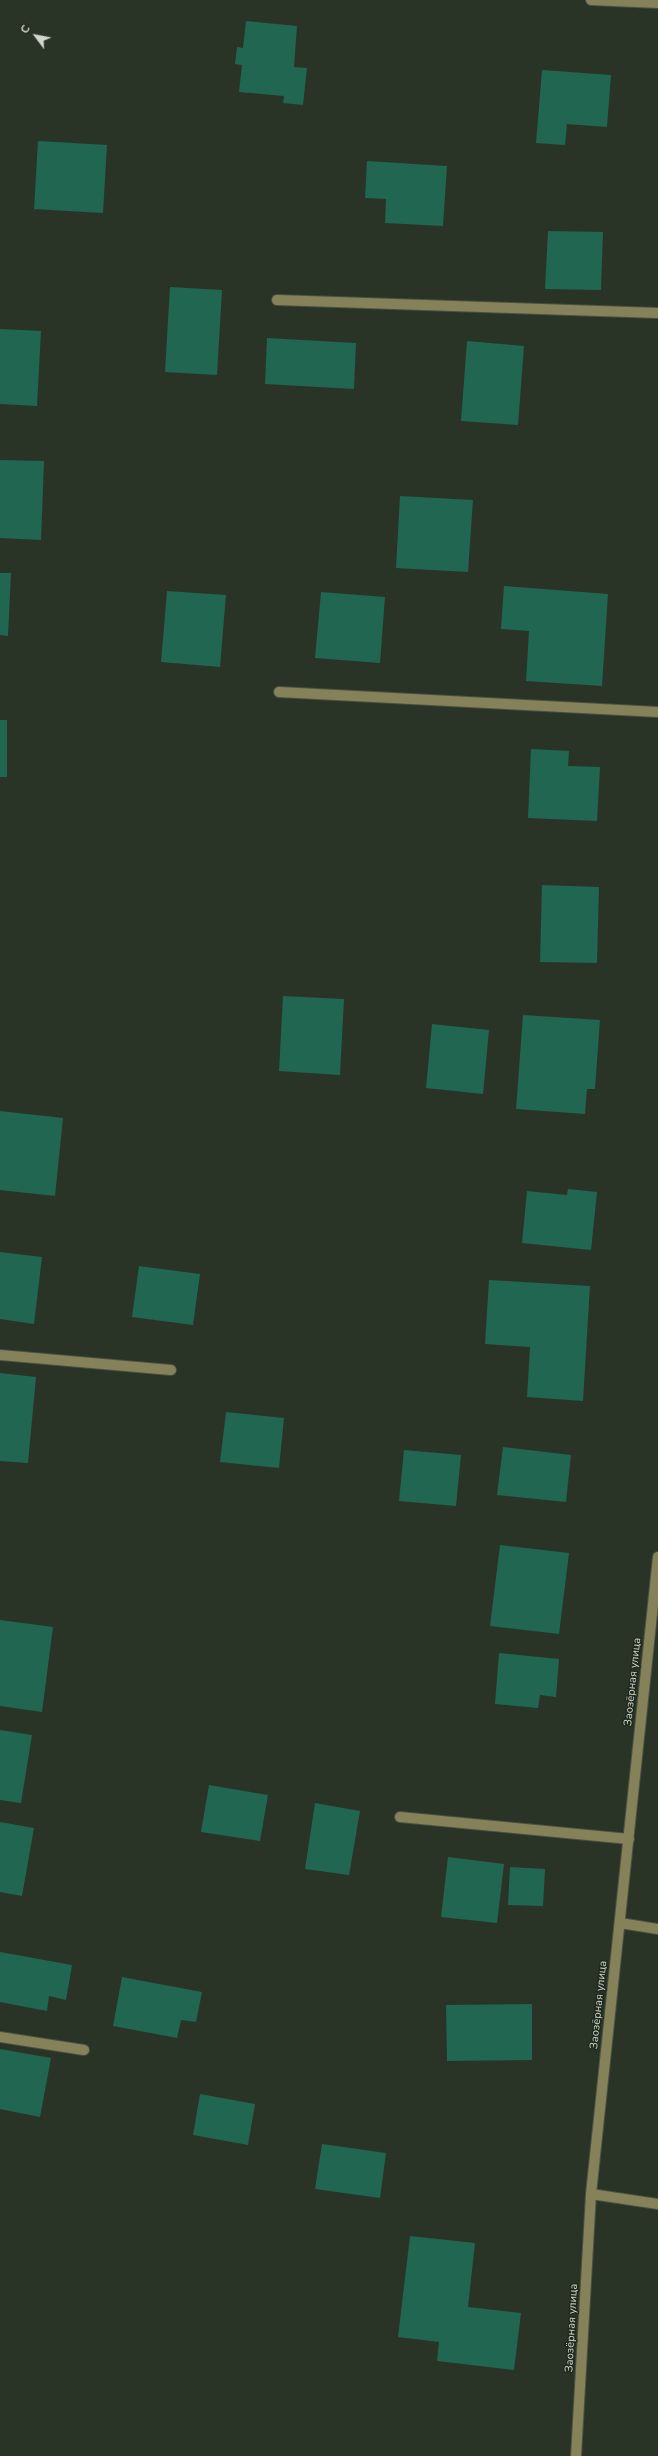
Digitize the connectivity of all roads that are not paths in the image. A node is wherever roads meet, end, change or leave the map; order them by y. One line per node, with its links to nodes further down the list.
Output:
1 (591, 0): 2 (street)
2 (658, 3)
3 (277, 300): 4 (street)
4 (658, 313)
5 (279, 692): 6 (street)
6 (658, 712)
7 (0, 1355): 8 (street)
8 (171, 1370)
9 (658, 1557): 11 (street, Заозёрная улица)
10 (400, 1817): 11 (street)
11 (629, 1839): 12 (street, Заозёрная улица)
12 (620, 1923): 13 (street); 16 (street, Заозёрная улица)
13 (658, 1929)
14 (0, 2037): 15 (street)
15 (84, 2050)
16 (591, 2194): 17 (street); 18 (street, Заозёрная улица)
17 (658, 2204)
18 (576, 2456)

